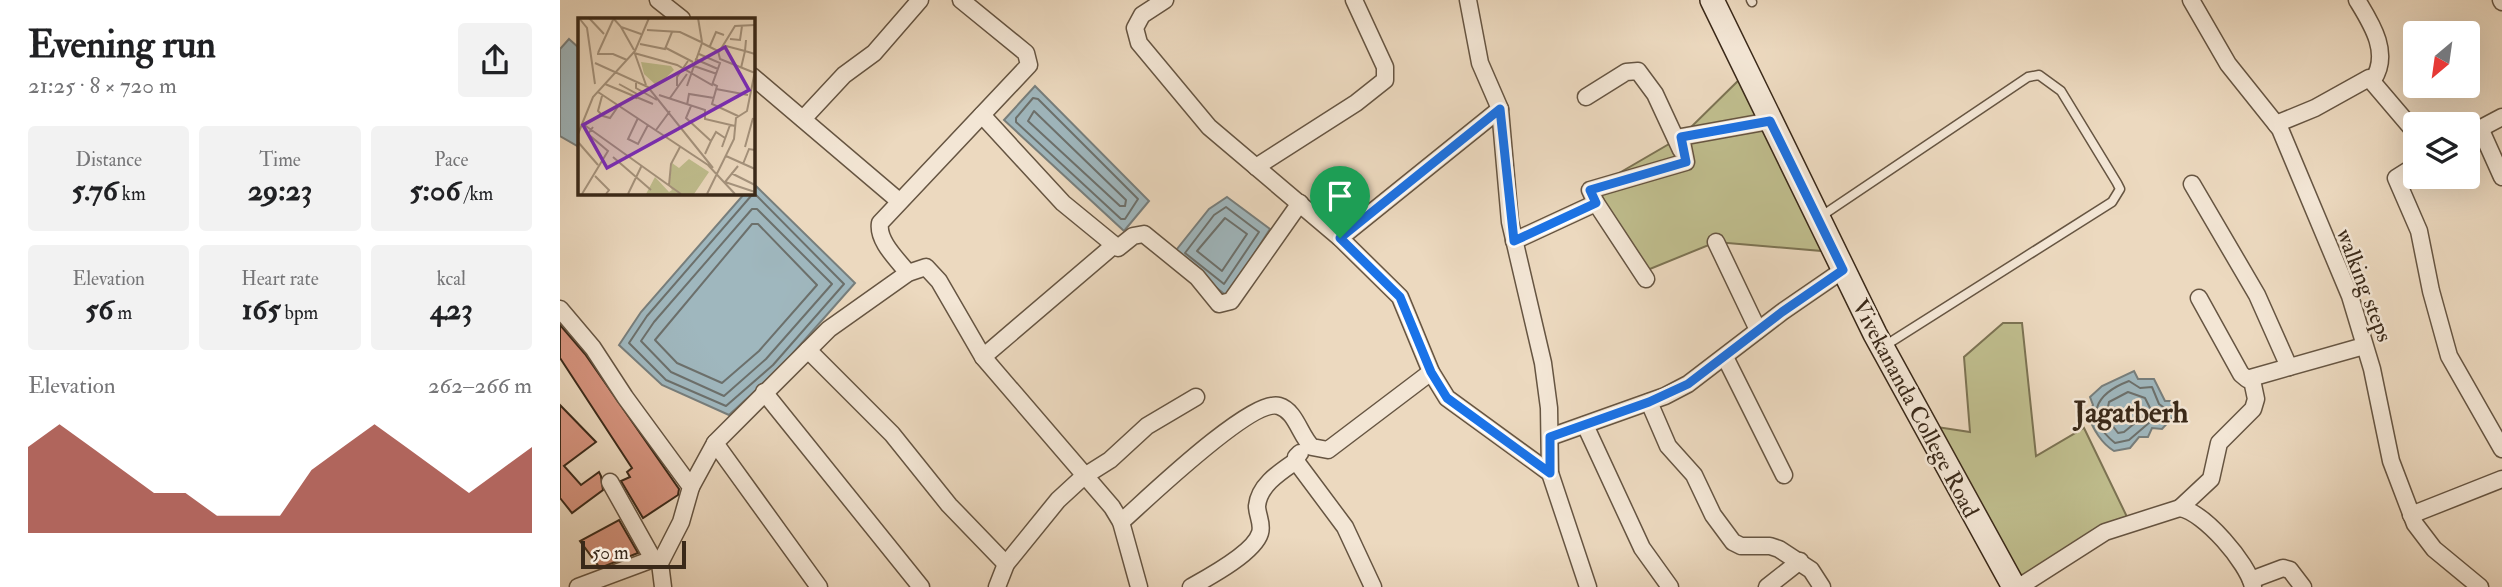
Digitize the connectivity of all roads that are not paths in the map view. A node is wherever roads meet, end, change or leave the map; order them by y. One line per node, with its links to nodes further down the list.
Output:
1 (658, 0): 10 (street)
2 (920, 0): 18 (street)
3 (961, 0): 15 (street)
4 (1165, 0): 24 (street)
5 (1354, 0): 24 (street)
6 (1468, 0): 14 (street)
7 (1713, 0): 19 (street, Vivekananda College Road)
8 (2191, 0): 20 (street, walking steps)
9 (2357, 0): 12 (street)
10 (681, 18)
11 (754, 78): 18 (street)
12 (2373, 80): 16 (street); 20 (street)
13 (1586, 97): 23 (street)
14 (1500, 109): 32 (street); 33 (street)
15 (982, 115): 28 (street); 35 (street)
16 (2403, 117)
17 (2502, 117): 21 (street)
18 (803, 119): 28 (street)
19 (1770, 121): 23 (street); 31 (street, Vivekananda College Road)
20 (2276, 124): 42 (street, walking steps)
21 (2480, 129)
22 (2480, 142): 26 (street)
23 (1686, 162): 30 (street)
24 (1256, 167): 29 (street)
25 (2403, 174): 57 (street)
26 (2502, 177)
27 (2193, 184): 47 (street)
28 (899, 201): 37 (street)
29 (1300, 203): 32 (street); 35 (street)
30 (1596, 203): 33 (street); 38 (street)
31 (1818, 218): 36 (street, Vivekananda College Road); 43 (lane)
32 (1340, 238): 48 (street)
33 (1514, 241): 54 (street)
34 (1716, 242): 41 (street)
35 (1113, 246): 45 (street)
36 (1843, 270): 41 (street); 43 (street, Vivekananda College Road)
37 (908, 273): 44 (street); 45 (street)
38 (1646, 279)
39 (2199, 298): 49 (street)
40 (560, 309): 64 (street)
41 (1758, 330): 46 (street)
42 (2364, 346): 47 (street); 66 (street, walking steps)
43 (1882, 347): 84 (street, Vivekananda College Road)
44 (808, 350): 50 (street); 70 (street)
45 (983, 356): 61 (street)
46 (1725, 357): 52 (street); 60 (street)
47 (2290, 367): 49 (street)
48 (1431, 372): 56 (street); 59 (street)
49 (2252, 380): 65 (street)
50 (764, 392): 55 (street); 75 (street)
51 (1196, 397): 61 (street)
52 (1649, 402): 53 (street); 69 (street)
53 (1585, 425): 54 (street); 81 (street)
54 (1550, 437): 59 (street)
55 (715, 443): 64 (street); 74 (street)
56 (1309, 444): 58 (street); 67 (street)
57 (2502, 449)
58 (1296, 461): 78 (street); 79 (street)
59 (1550, 473): 80 (street)
60 (1784, 475)
61 (1083, 477): 67 (street); 70 (street)
62 (2502, 479): 66 (street)
63 (610, 482): 68 (street)
64 (691, 487): 68 (street)
65 (2179, 508): 71 (street); 84 (street)
66 (2411, 514): 86 (street, walking steps)
67 (1121, 522): 77 (street)
68 (657, 561): 72 (street); 73 (street)
69 (1800, 561): 82 (street); 83 (street)
70 (1006, 564): 76 (street)
71 (2252, 584): 85 (street)
72 (578, 587)
73 (663, 587)
74 (819, 587)
75 (921, 587)
76 (997, 587)
77 (1139, 587)
78 (1191, 587)
79 (1373, 587)
80 (1588, 587)
81 (1670, 587)
82 (1767, 587)
83 (1822, 587)
84 (2016, 587)
85 (2303, 587)
86 (2480, 587)

